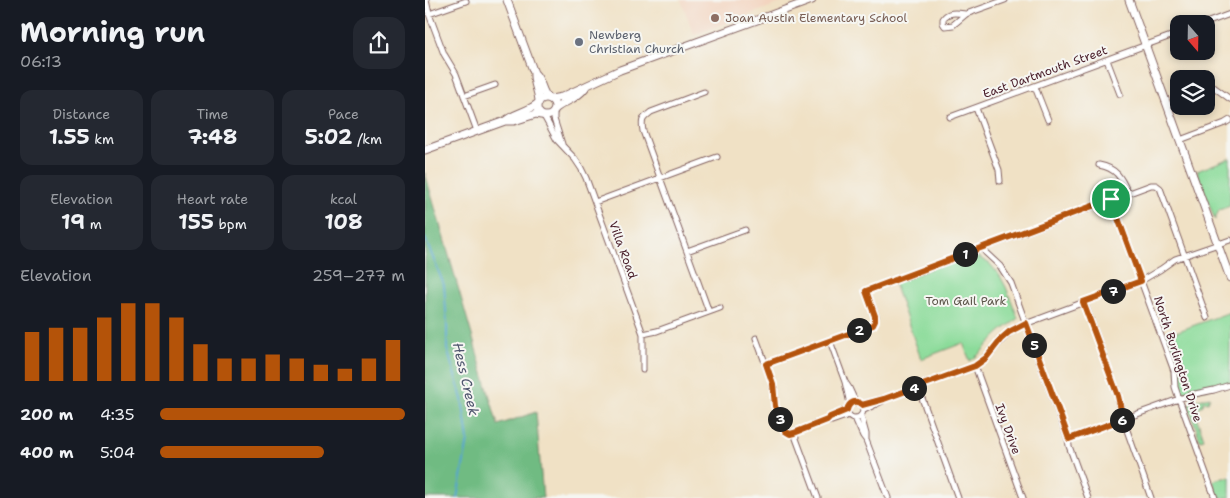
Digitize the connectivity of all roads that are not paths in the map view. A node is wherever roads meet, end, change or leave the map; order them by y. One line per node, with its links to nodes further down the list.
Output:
1 (426, 0): 7 (street)
2 (466, 0): 7 (street)
3 (507, 0): 14 (main road)
4 (812, 0): 17 (main road)
5 (1005, 0): 8 (street)
6 (1129, 0): 12 (main road)
7 (429, 14): 21 (street)
8 (966, 14)
9 (1230, 14): 10 (street)
10 (1215, 20)
11 (1170, 36): 12 (street, East Dartmouth Street)
12 (1146, 45): 13 (street, East Dartmouth Street); 33 (main road)
13 (1107, 60): 16 (street, East Dartmouth Street); 20 (street)
14 (534, 73): 23 (main road); 24 (main road)
15 (495, 85): 21 (street)
16 (1035, 86): 25 (street, East Dartmouth Street); 30 (street)
17 (585, 88): 23 (main road); 26 (main road)
18 (1215, 88): 22 (street)
19 (704, 92): 38 (street)
20 (1120, 94)
21 (464, 96): 32 (street)
22 (1230, 98)
23 (549, 99): 24 (main road); 26 (main road)
24 (538, 103): 27 (main road); 29 (main road)
25 (976, 108): 28 (street, East Dartmouth Street); 39 (street)
26 (555, 110): 27 (main road); 34 (street, Villa Road)
27 (542, 116): 29 (main road); 34 (street, Villa Road)
28 (950, 117)
29 (505, 120): 32 (main road)
30 (1048, 120)
31 (1230, 120): 33 (street)
32 (477, 131): 35 (main road)
33 (1181, 140): 45 (main road)
34 (562, 145): 42 (street, Villa Road)
35 (425, 150)
36 (717, 157): 38 (street)
37 (1099, 165): 40 (street)
38 (660, 178): 42 (street); 47 (street)
39 (1000, 181)
40 (1128, 193): 41 (street); 48 (street)
41 (1111, 199): 46 (street); 50 (street, North Burlington Drive)
42 (595, 202): 56 (street, Villa Road)
43 (745, 230): 47 (street)
44 (1230, 240): 45 (street)
45 (1218, 244): 48 (street); 49 (main road)
46 (983, 247): 55 (street); 58 (street)
47 (687, 251): 53 (street)
48 (1184, 255): 50 (street); 54 (street)
49 (1230, 278)
50 (1141, 281): 51 (street); 64 (street, North Burlington Drive)
51 (1083, 302): 55 (street); 70 (street)
52 (720, 308): 53 (street)
53 (709, 312): 56 (street)
54 (1207, 318)
55 (1026, 323): 60 (street); 72 (street)
56 (643, 334): 61 (street, Villa Road)
57 (757, 338): 59 (street)
58 (830, 341): 59 (street); 65 (street)
59 (766, 364): 71 (street)
60 (975, 366): 63 (street); 77 (street, Ivy Drive)
61 (643, 370)
62 (1230, 385): 64 (street)
63 (918, 387): 66 (street); 76 (street)
64 (1179, 399): 70 (street); 80 (street, North Burlington Drive)
65 (853, 403): 66 (street); 67 (street)
66 (863, 407): 68 (street)
67 (848, 413): 69 (street); 71 (street)
68 (861, 416): 69 (street); 73 (street)
69 (855, 418): 73 (street)
70 (1123, 419): 72 (street); 79 (street)
71 (794, 433): 74 (street)
72 (1069, 439): 78 (street)
73 (866, 440): 75 (street)
74 (818, 498)
75 (888, 498)
76 (958, 498)
77 (1023, 498)
78 (1088, 498)
79 (1151, 498)
80 (1215, 498)

